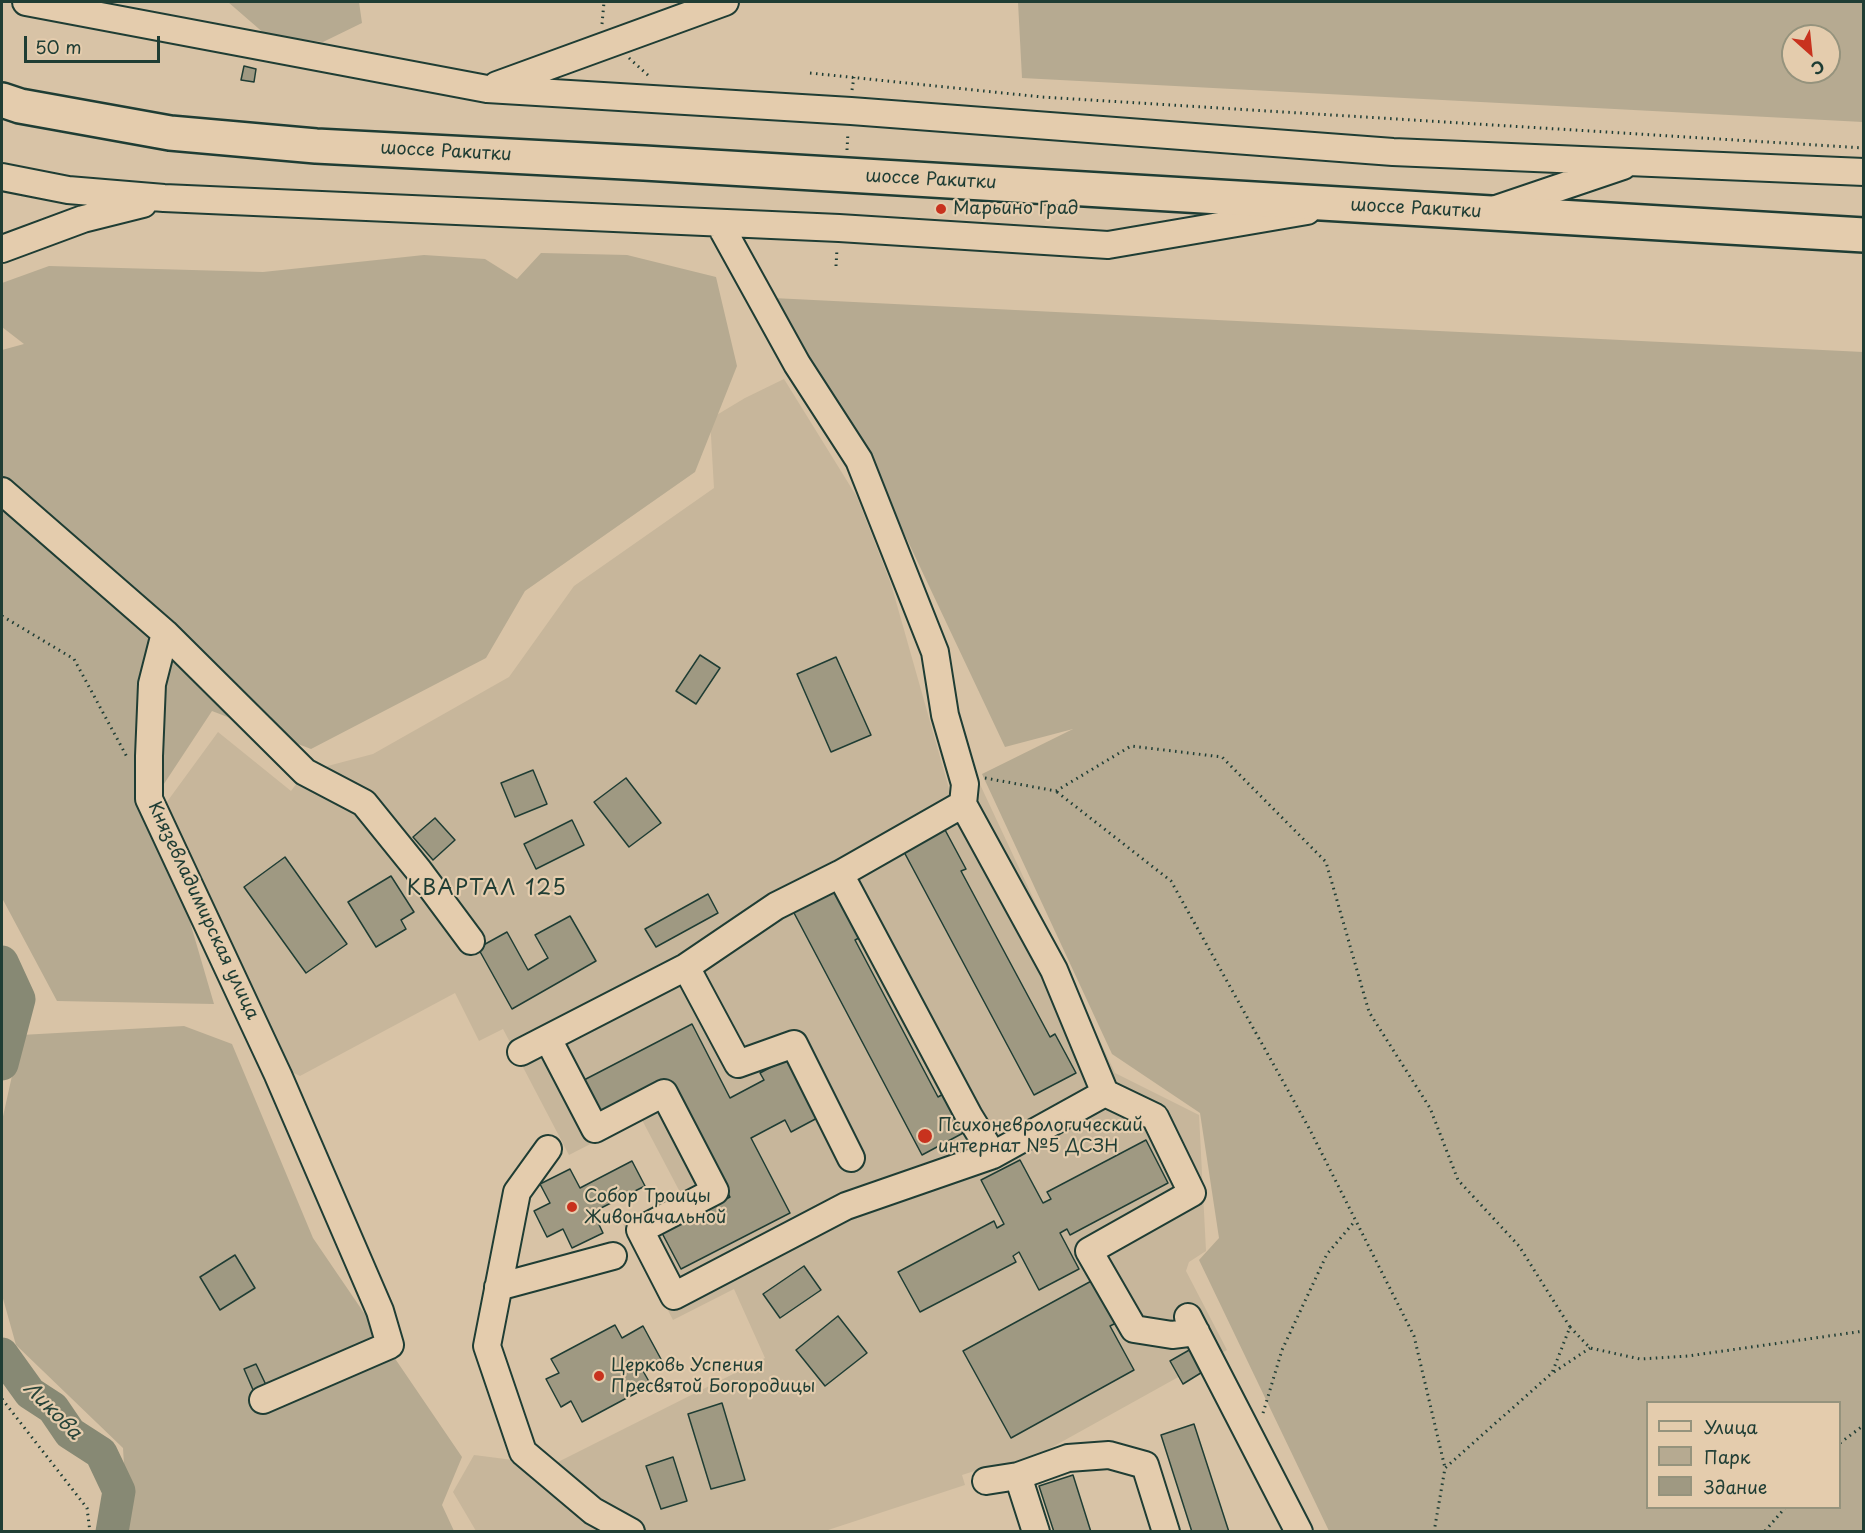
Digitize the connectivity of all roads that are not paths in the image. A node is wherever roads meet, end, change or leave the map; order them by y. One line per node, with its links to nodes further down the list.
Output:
1 (26, 2): 3 (street)
2 (725, 2): 3 (street)
3 (486, 89): 5 (street)
4 (2, 100): 9 (main road, шоссе Ракитки)
5 (1637, 161): 6 (street); 10 (street)
6 (1863, 172)
7 (2, 177): 8 (street)
8 (164, 198): 11 (street); 13 (street)
9 (1346, 204): 10 (main road, шоссе Ракитки); 11 (street)
10 (1486, 213): 12 (main road, шоссе Ракитки)
11 (719, 223): 16 (street)
12 (1863, 235)
13 (2, 249)
14 (2, 491): 15 (street)
15 (165, 633): 18 (street); 28 (street, Князевладимирская улица)
16 (963, 804): 17 (street); 22 (street)
17 (840, 874): 19 (street); 24 (street)
18 (471, 941)
19 (686, 967): 20 (street); 25 (street)
20 (548, 1039): 21 (street); 24 (street)
21 (521, 1052)
22 (1105, 1093): 24 (street); 34 (street)
23 (548, 1149): 27 (street)
24 (993, 1155)
25 (851, 1158)
26 (613, 1256): 27 (street)
27 (498, 1287): 31 (street)
28 (263, 1400)
29 (1018, 1476): 30 (street); 32 (street); 33 (street)
30 (986, 1481)
31 (631, 1532)
32 (1036, 1532)
33 (1166, 1532)
34 (1299, 1532)

